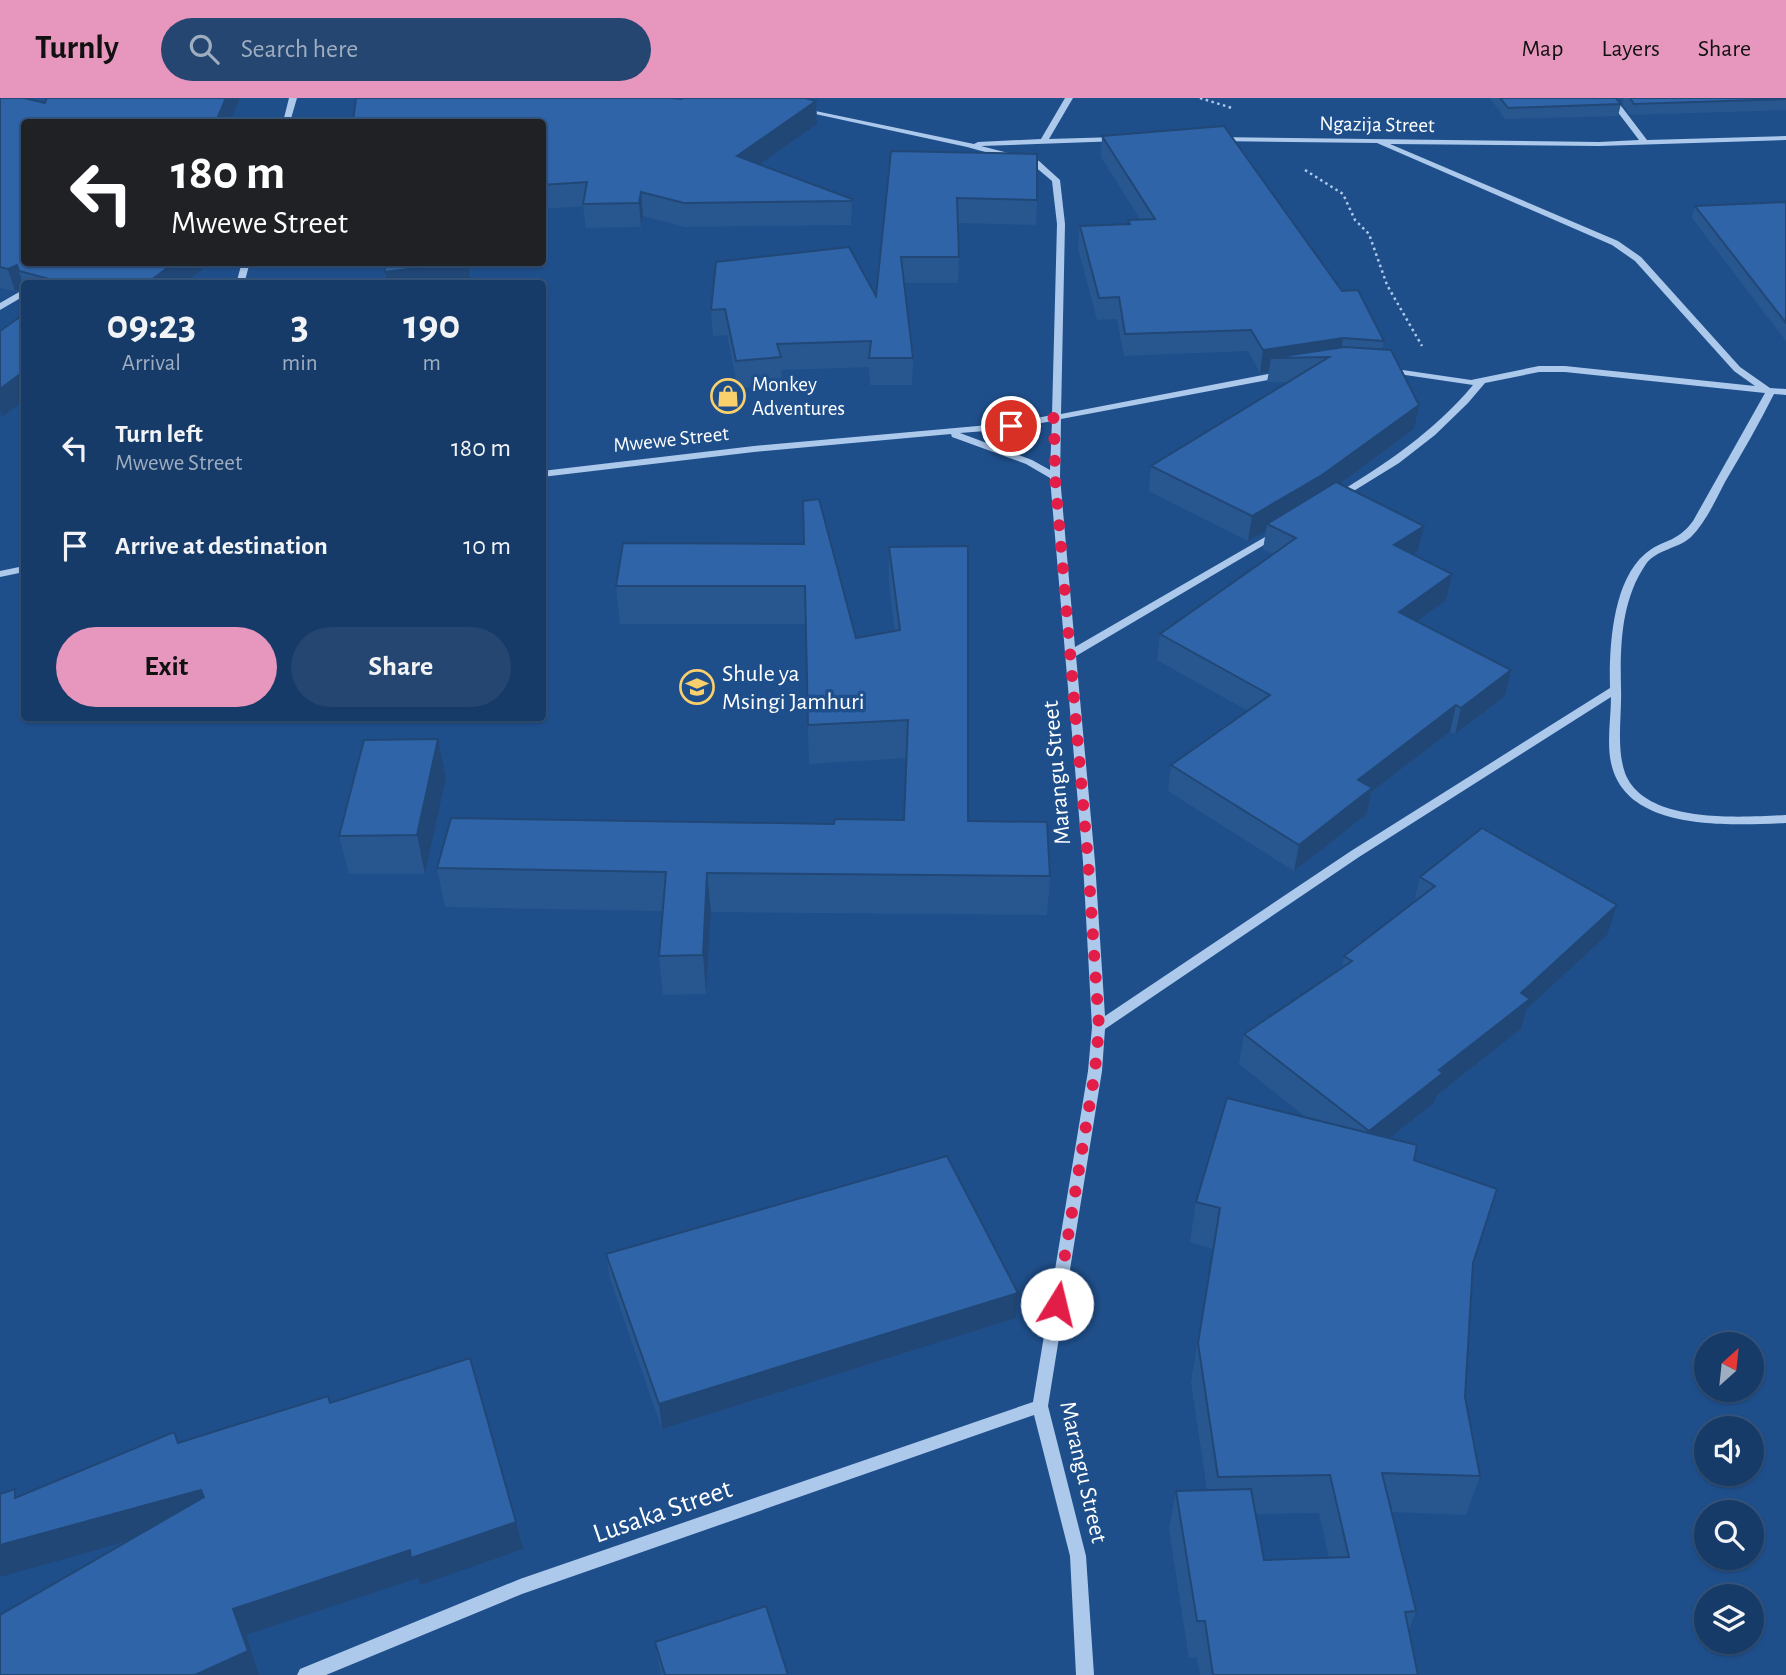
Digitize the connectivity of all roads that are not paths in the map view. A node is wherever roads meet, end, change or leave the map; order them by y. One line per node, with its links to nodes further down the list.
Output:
1 (293, 98): 7 (street)
2 (1069, 98): 11 (street)
3 (1599, 99): 4 (street)
4 (1611, 99): 5 (street); 13 (street)
5 (1622, 99)
6 (785, 106): 14 (street, Marangu Street)
7 (287, 119)
8 (1786, 138): 13 (street, Ngazija Street)
9 (1130, 139): 11 (street)
10 (1199, 139): 12 (street, Ngazija Street)
11 (1045, 140): 14 (street)
12 (1380, 142): 13 (street, Ngazija Street); 21 (street)
13 (1645, 143)
14 (968, 145): 22 (street, Marangu Street)
15 (21, 295): 16 (street)
16 (0, 307)
17 (1371, 367): 19 (street)
18 (1293, 372): 22 (street, Mwewe Street)
19 (1480, 383): 21 (street); 26 (street)
20 (1786, 392): 21 (street)
21 (1770, 393): 31 (street)
22 (1054, 418): 23 (street, Mwewe Street); 25 (street, Marangu Street)
23 (952, 434): 24 (street, Mwewe Street); 25 (street)
24 (546, 474)
25 (1055, 477): 30 (street, Marangu Street)
26 (1327, 503)
27 (1286, 528): 30 (street)
28 (21, 570): 29 (street)
29 (0, 574)
30 (1070, 655): 33 (street, Marangu Street)
31 (1616, 689): 32 (street); 33 (street)
32 (1786, 819)
33 (1099, 1027): 34 (street, Marangu Street)
34 (1040, 1406): 35 (street, Lusaka Street); 36 (street, Marangu Street)
35 (306, 1675)
36 (1085, 1675)

